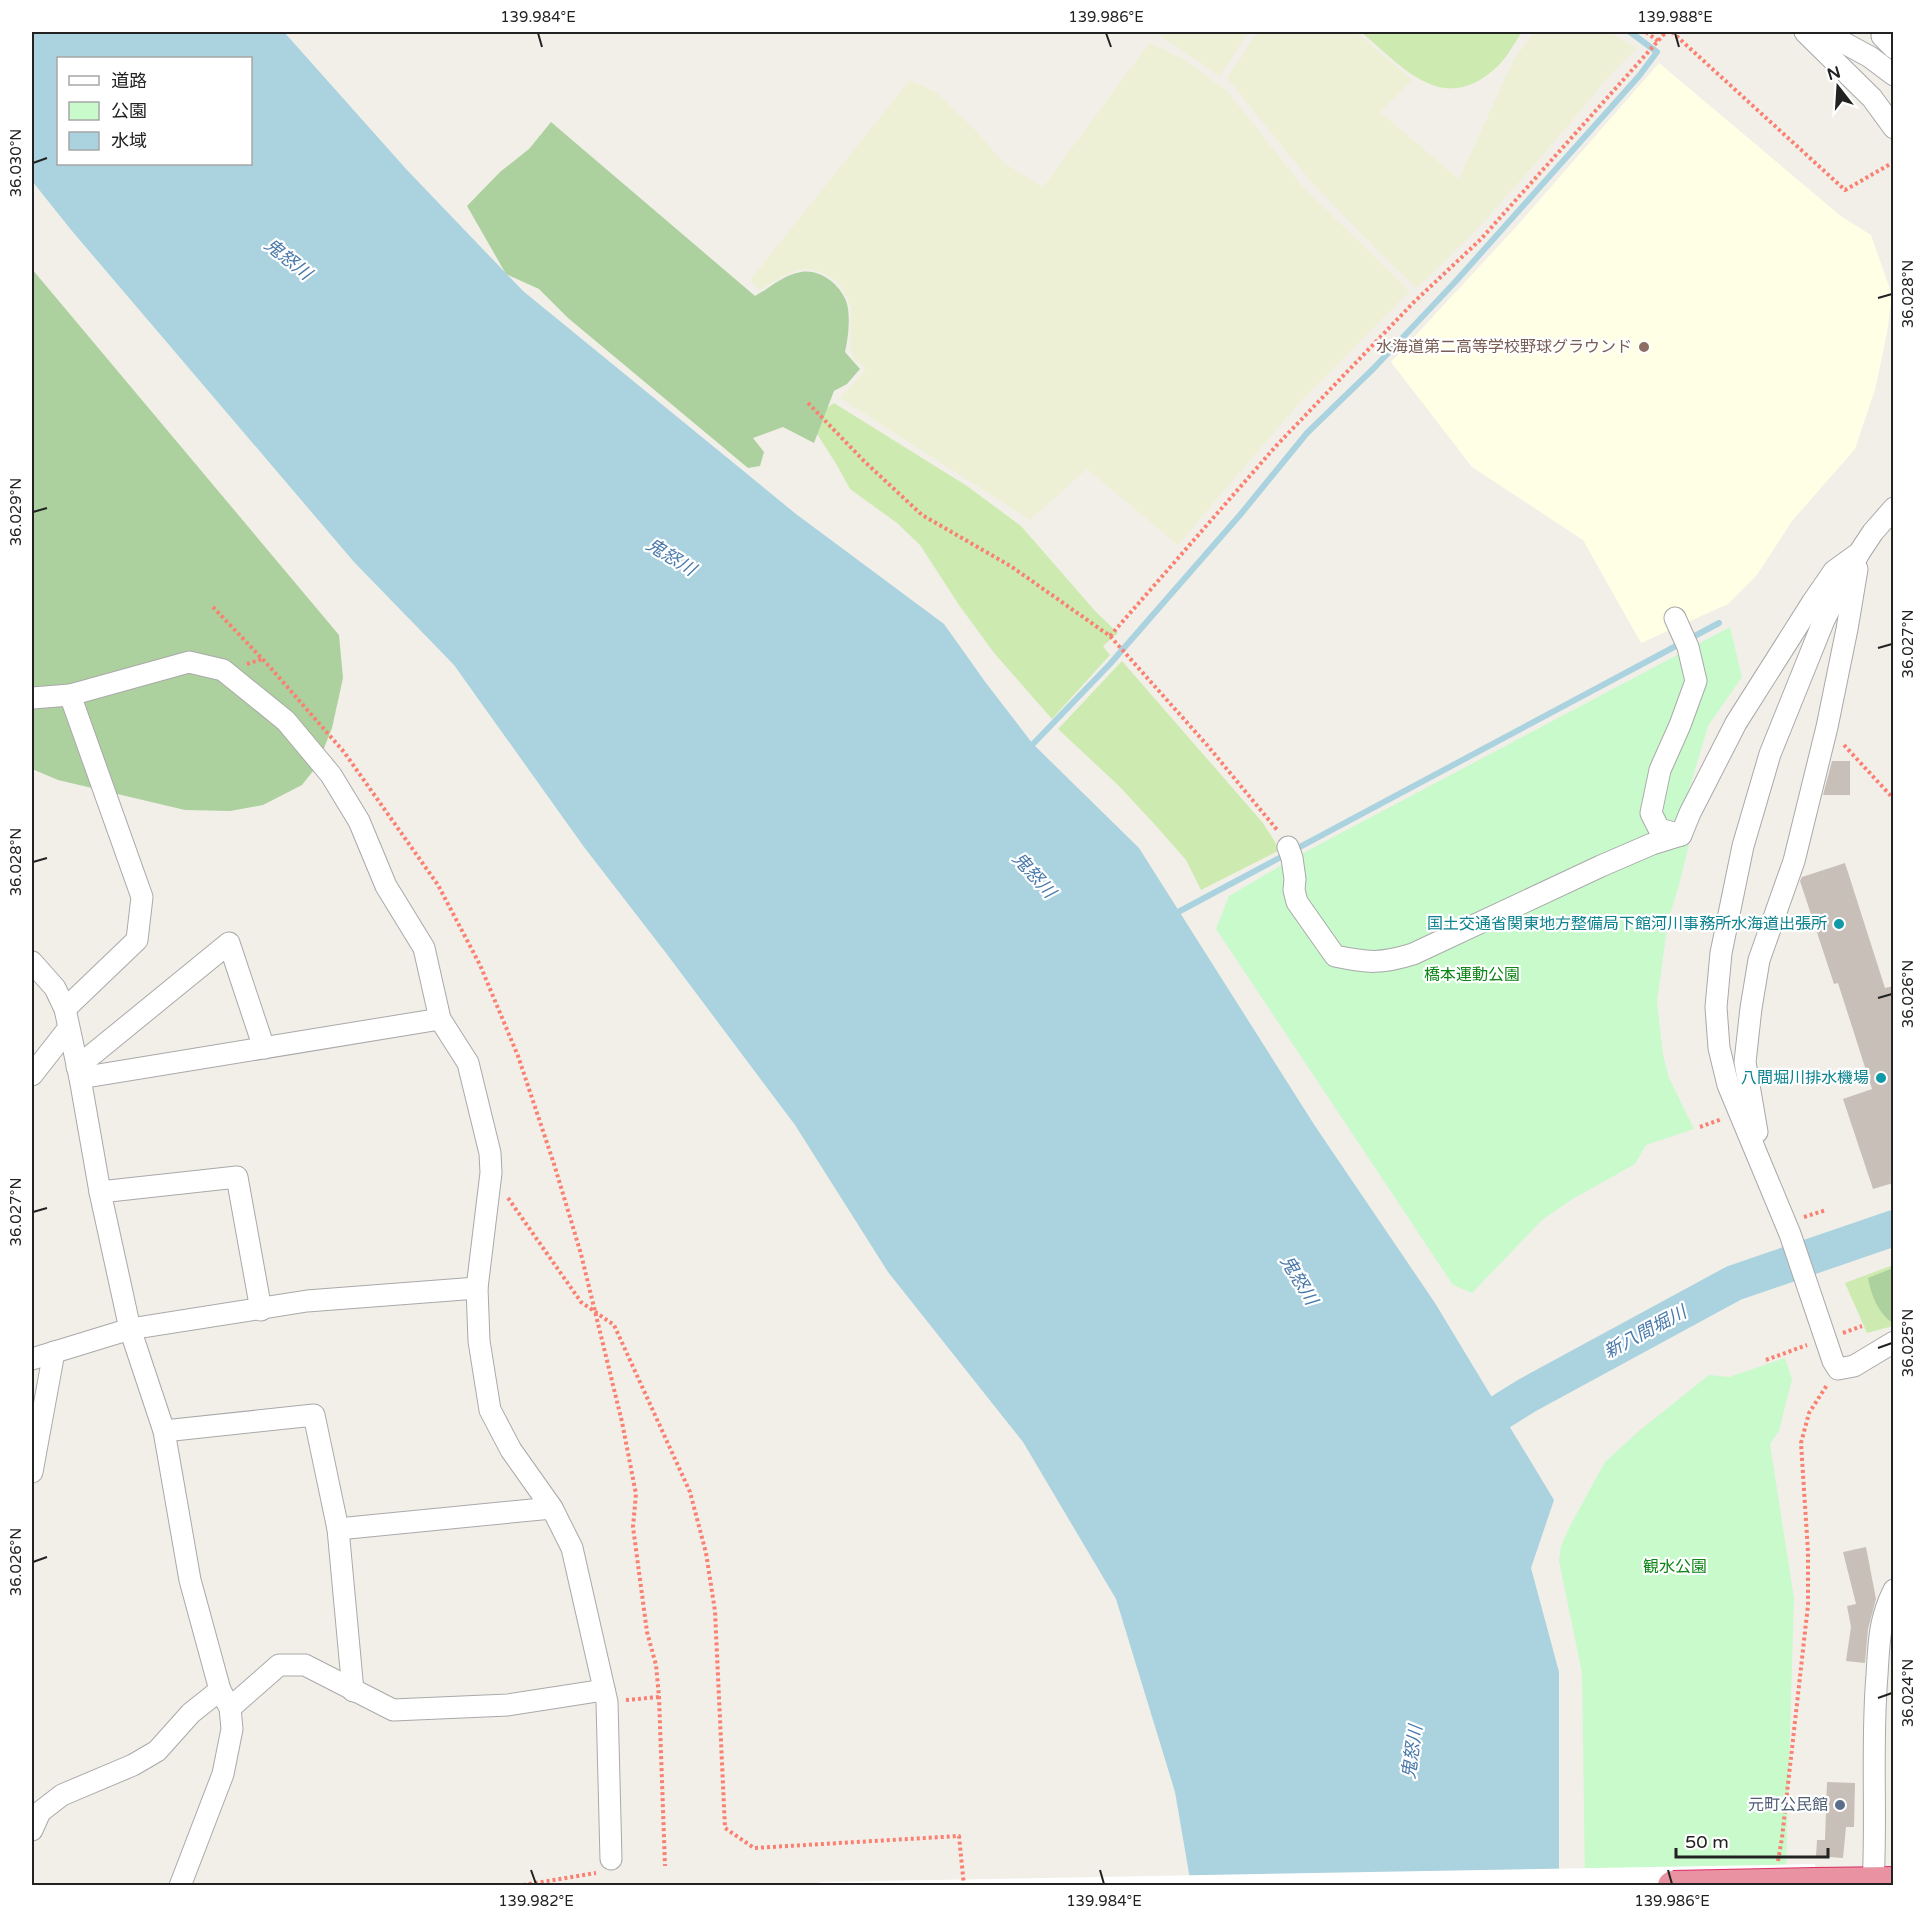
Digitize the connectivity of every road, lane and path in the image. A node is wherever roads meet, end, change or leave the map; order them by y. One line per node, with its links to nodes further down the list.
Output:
1 (1646, 32): 7 (path)
2 (1666, 32): 7 (path)
3 (1672, 32): 6 (path)
4 (1805, 32): 9 (street)
5 (1824, 32): 8 (street)
6 (1679, 34): 10 (path)
7 (1658, 41): 15 (path)
8 (1893, 75)
9 (1893, 128)
10 (1893, 162)
11 (808, 404): 15 (path)
12 (1893, 508): 13 (street)
13 (1859, 553): 18 (street); 20 (street); 29 (street)
14 (1682, 633): 20 (street)
15 (1110, 636): 21 (path)
16 (70, 695): 17 (street); 23 (street); 24 (street)
17 (32, 698)
18 (1827, 727): 19 (path); 29 (street)
19 (1893, 801)
20 (1681, 835): 21 (street)
21 (1290, 853)
22 (32, 962): 23 (street)
23 (67, 1019): 26 (street); 27 (street)
24 (440, 1019): 25 (street); 28 (street)
25 (264, 1048): 26 (street); 26 (street)
26 (78, 1073): 30 (street)
27 (32, 1075)
28 (491, 1173): 32 (street); 34 (path)
29 (1764, 1174): 36 (street)
30 (100, 1192): 33 (street); 35 (street)
31 (586, 1275): 34 (path)
32 (477, 1288): 33 (street); 44 (street)
33 (261, 1310): 35 (street)
34 (595, 1312): 49 (path); 58 (path)
35 (130, 1329): 38 (street); 42 (street)
36 (1824, 1339): 40 (path); 41 (street)
37 (1893, 1342): 41 (street)
38 (54, 1352): 39 (street); 43 (street)
39 (32, 1359)
40 (1766, 1360)
41 (1838, 1369): 54 (path)
42 (164, 1431): 45 (street); 50 (street)
43 (32, 1472)
44 (552, 1508): 45 (street); 48 (street)
45 (338, 1529): 47 (street)
46 (1893, 1590): 55 (street)
47 (354, 1690): 48 (street); 50 (street)
48 (606, 1696): 49 (path); 52 (street)
49 (659, 1696): 53 (path)
50 (225, 1699): 51 (street); 56 (street)
51 (32, 1830)
52 (611, 1858): 57 (path)
53 (665, 1866)
54 (1777, 1867)
55 (1880, 1884): 59 (highway, bridge)
56 (180, 1886)
57 (517, 1886)
58 (964, 1886)
59 (1673, 1886)

